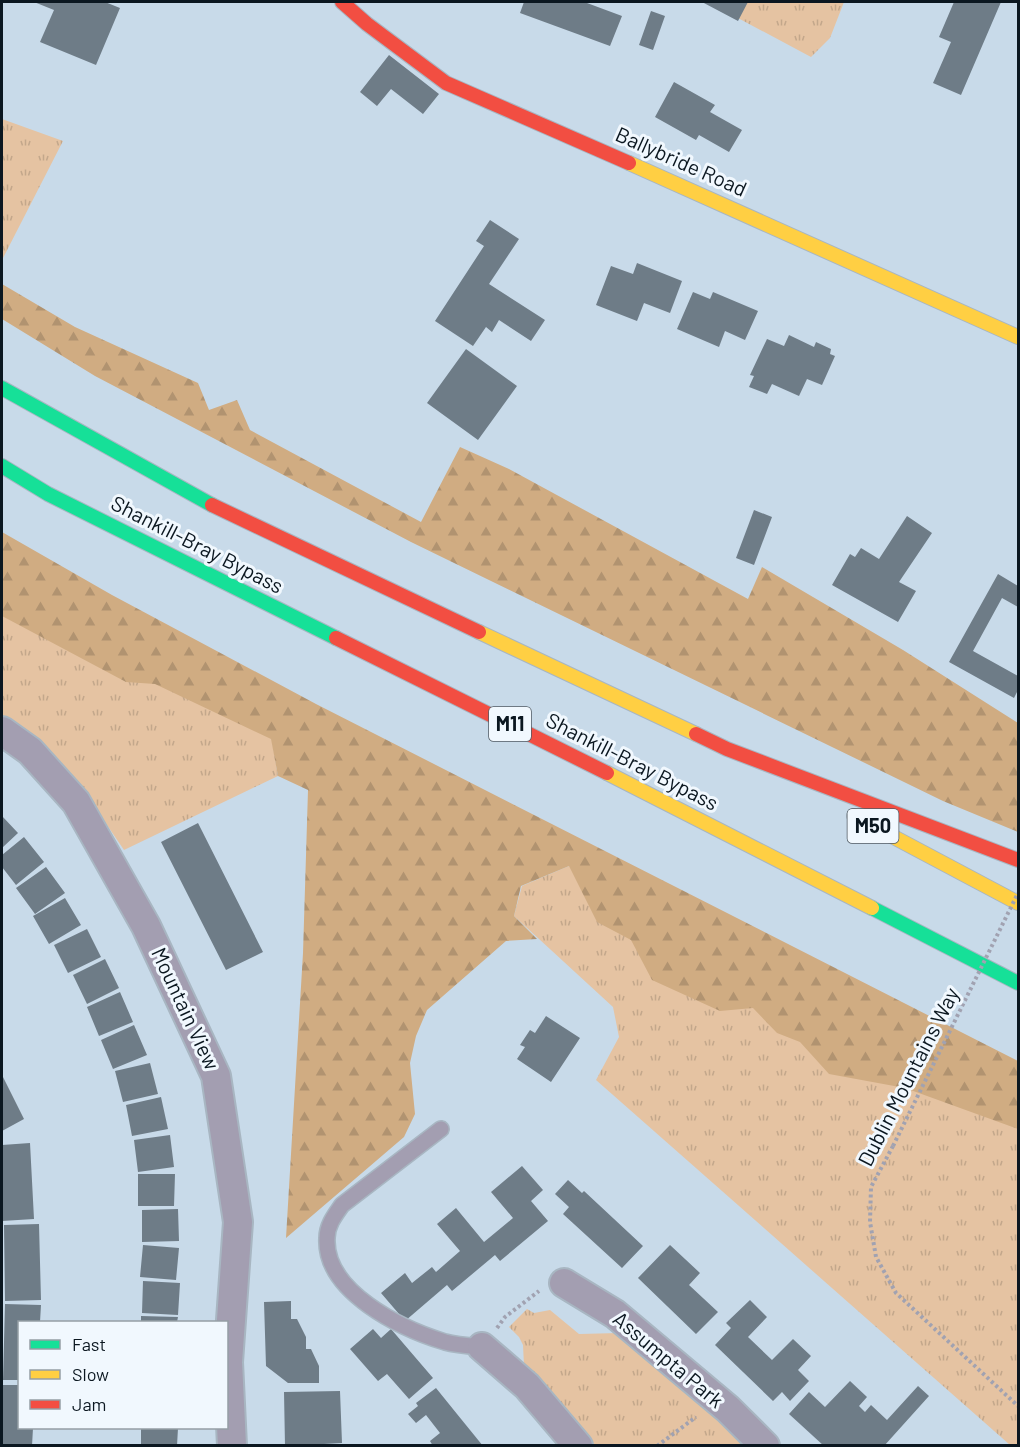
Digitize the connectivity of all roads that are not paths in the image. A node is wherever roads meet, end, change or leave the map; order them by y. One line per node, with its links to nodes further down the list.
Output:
1 (342, 2): 2 (main road, Ballybride Road)
2 (1018, 338)
3 (2, 388): 6 (main road, Shankill-Bray Bypass)
4 (2, 466): 9 (main road, Shankill-Bray Bypass / M11)
5 (2, 731): 13 (street, Mountain View)
6 (728, 749): 7 (main road, Shankill-Bray Bypass); 8 (main road, M50)
7 (1018, 860)
8 (1018, 903)
9 (1018, 983)
10 (441, 1129): 12 (lane)
11 (564, 1283): 15 (street, Assumpta Park)
12 (482, 1347): 14 (street)
13 (232, 1446)
14 (578, 1446)
15 (765, 1446)

